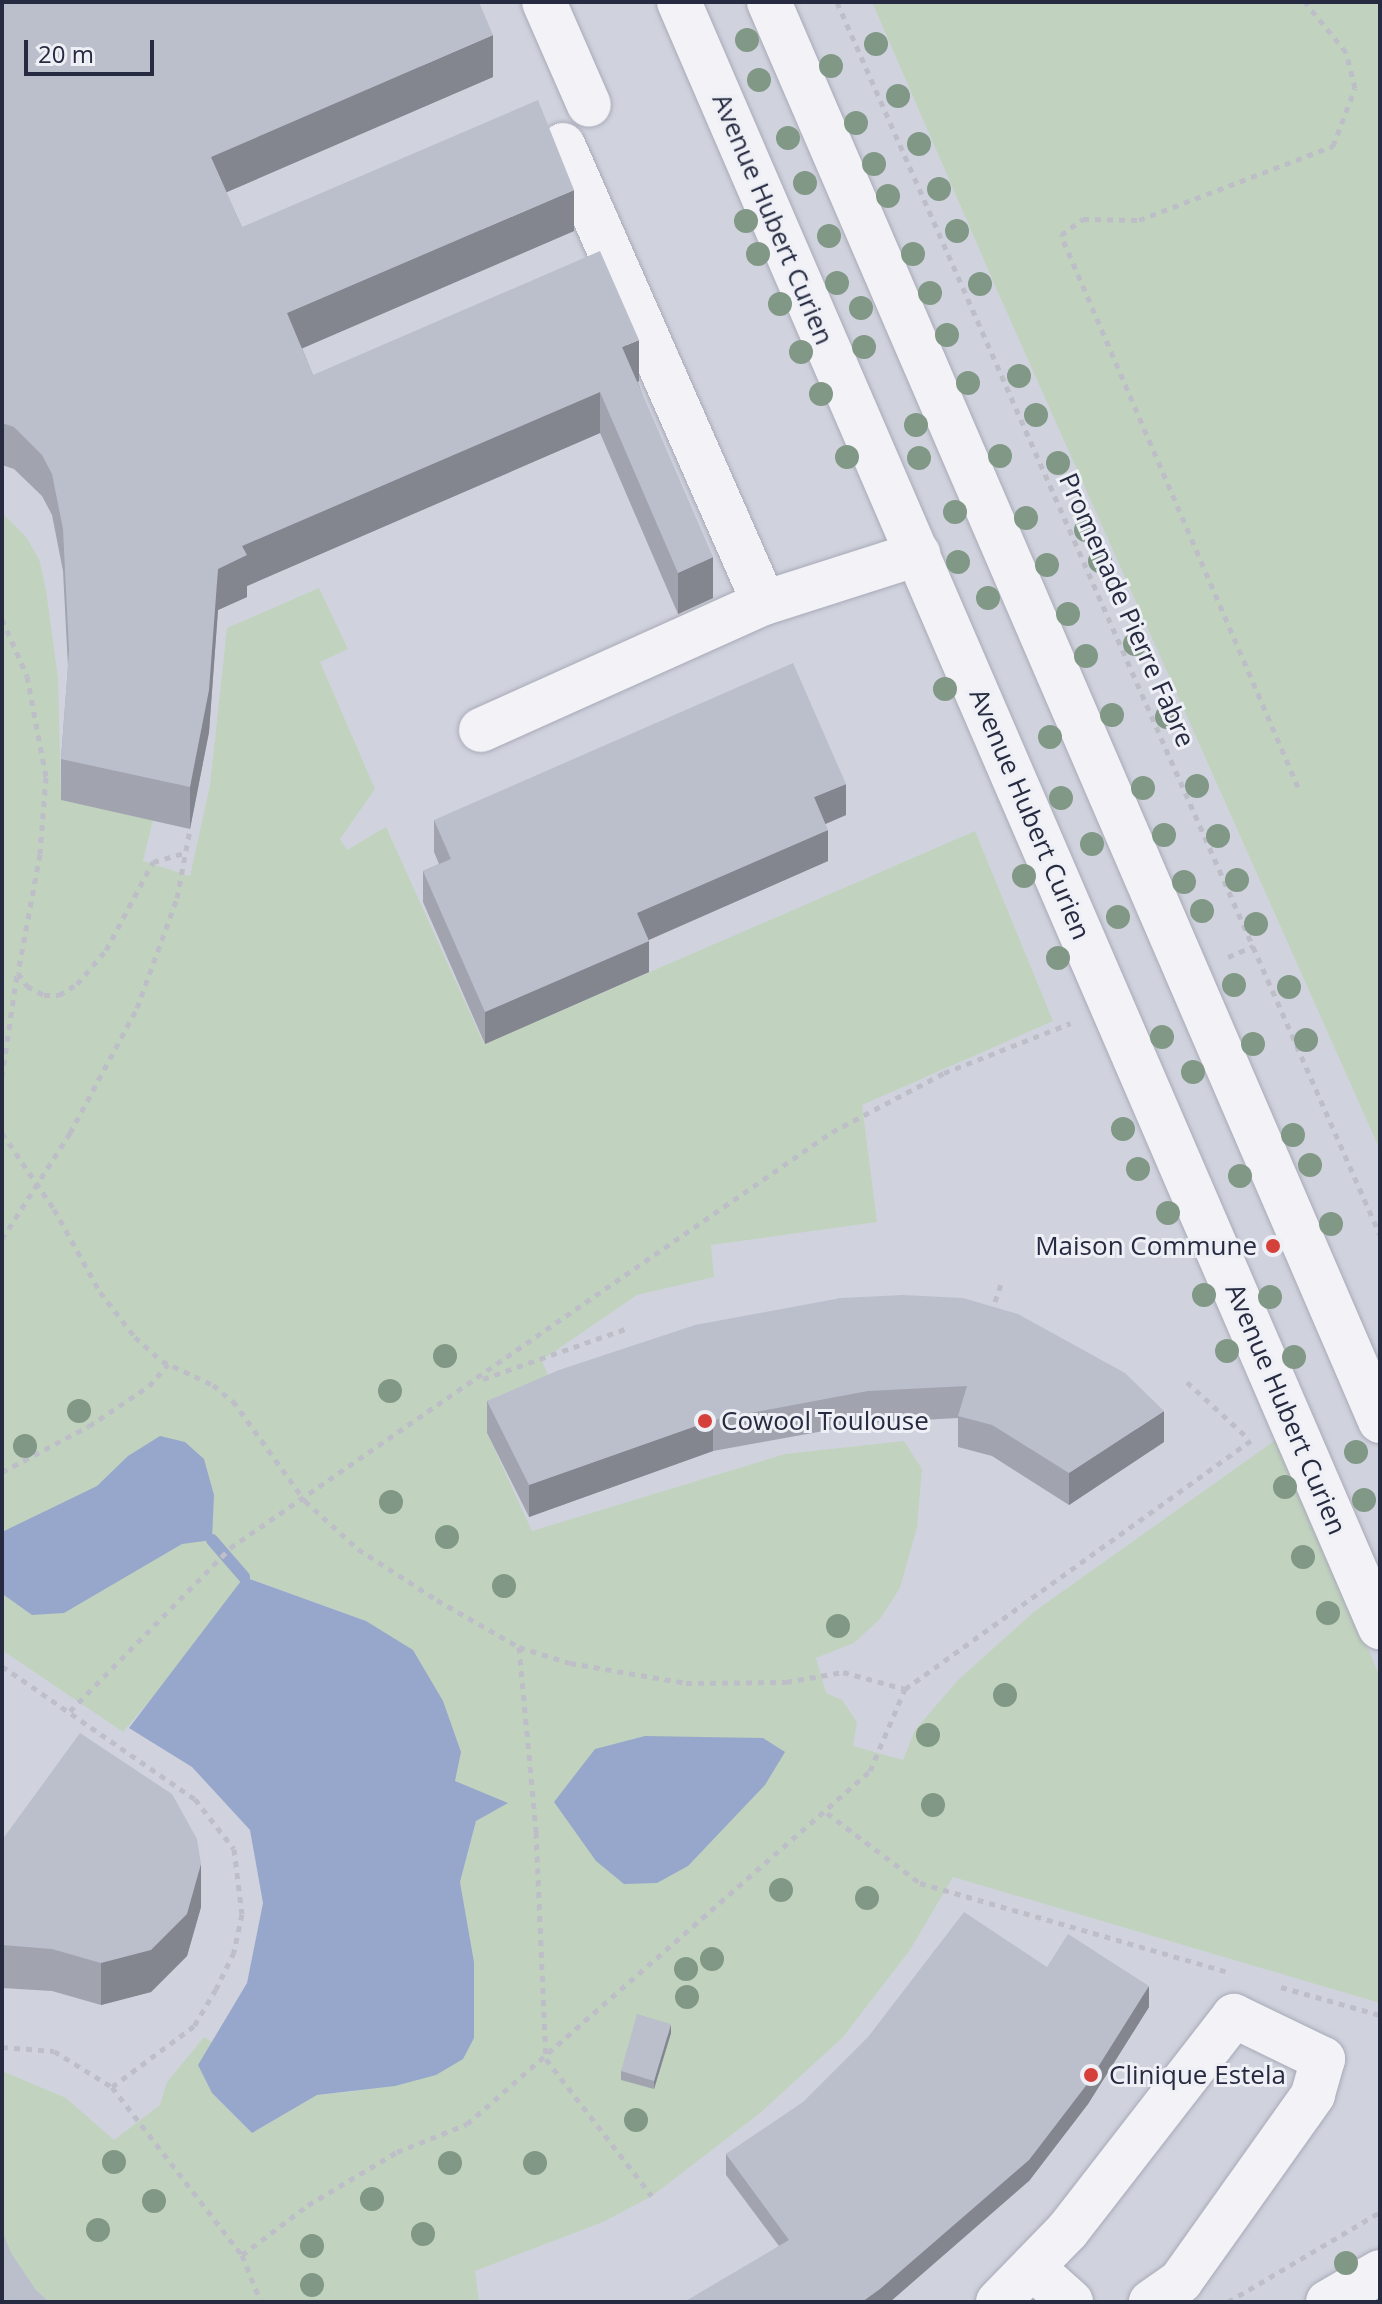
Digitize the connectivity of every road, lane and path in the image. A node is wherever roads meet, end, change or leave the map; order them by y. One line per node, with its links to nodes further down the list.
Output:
1 (544, 2): 6 (street)
2 (679, 2): 8 (street, Avenue Hubert Curien)
3 (769, 2): 17 (street)
4 (837, 2): 15 (path, Promenade Pierre Fabre)
5 (1305, 2): 12 (path)
6 (589, 105)
7 (563, 145): 9 (street)
8 (918, 554): 9 (street); 18 (street, Avenue Hubert Curien)
9 (764, 603): 11 (street)
10 (2, 619): 16 (path)
11 (481, 730)
12 (1298, 787)
13 (190, 829): 14 (path)
14 (184, 853): 16 (path); 21 (path)
15 (1254, 946): 17 (path); 22 (path, Promenade Pierre Fabre)
16 (18, 973): 19 (path)
17 (1188, 974): 31 (street)
18 (1113, 1006): 28 (path); 30 (street, Avenue Hubert Curien)
19 (2, 1077)
20 (2, 1133): 21 (path)
21 (36, 1181): 23 (path); 27 (path)
22 (1380, 1235)
23 (2, 1239)
24 (1001, 1284): 25 (path)
25 (987, 1327)
26 (625, 1329): 28 (path)
27 (165, 1363): 33 (path); 34 (path)
28 (474, 1382): 34 (path)
29 (1187, 1382): 32 (path)
30 (1287, 1413): 32 (path); 35 (street, Avenue Hubert Curien)
31 (1380, 1421)
32 (1250, 1440): 38 (path)
33 (2, 1472)
34 (305, 1501): 36 (path); 39 (path)
35 (1380, 1627)
36 (519, 1647): 38 (path); 45 (path)
37 (2, 1666): 39 (path)
38 (905, 1689): 40 (path)
39 (70, 1711): 46 (path)
40 (827, 1813): 41 (path); 45 (path)
41 (1242, 1975)
42 (1273, 1984): 43 (path)
43 (1380, 2015)
44 (2, 2047): 46 (path)
45 (546, 2059): 47 (path); 49 (path)
46 (112, 2087): 49 (path)
47 (652, 2196)
48 (1380, 2212): 56 (path)
49 (242, 2255): 52 (path)
50 (1033, 2268): 53 (street); 54 (street); 55 (street)
51 (1380, 2272): 57 (street)
52 (261, 2302)
53 (998, 2302)
54 (1071, 2302)
55 (1151, 2302)
56 (1228, 2302)
57 (1328, 2302)

